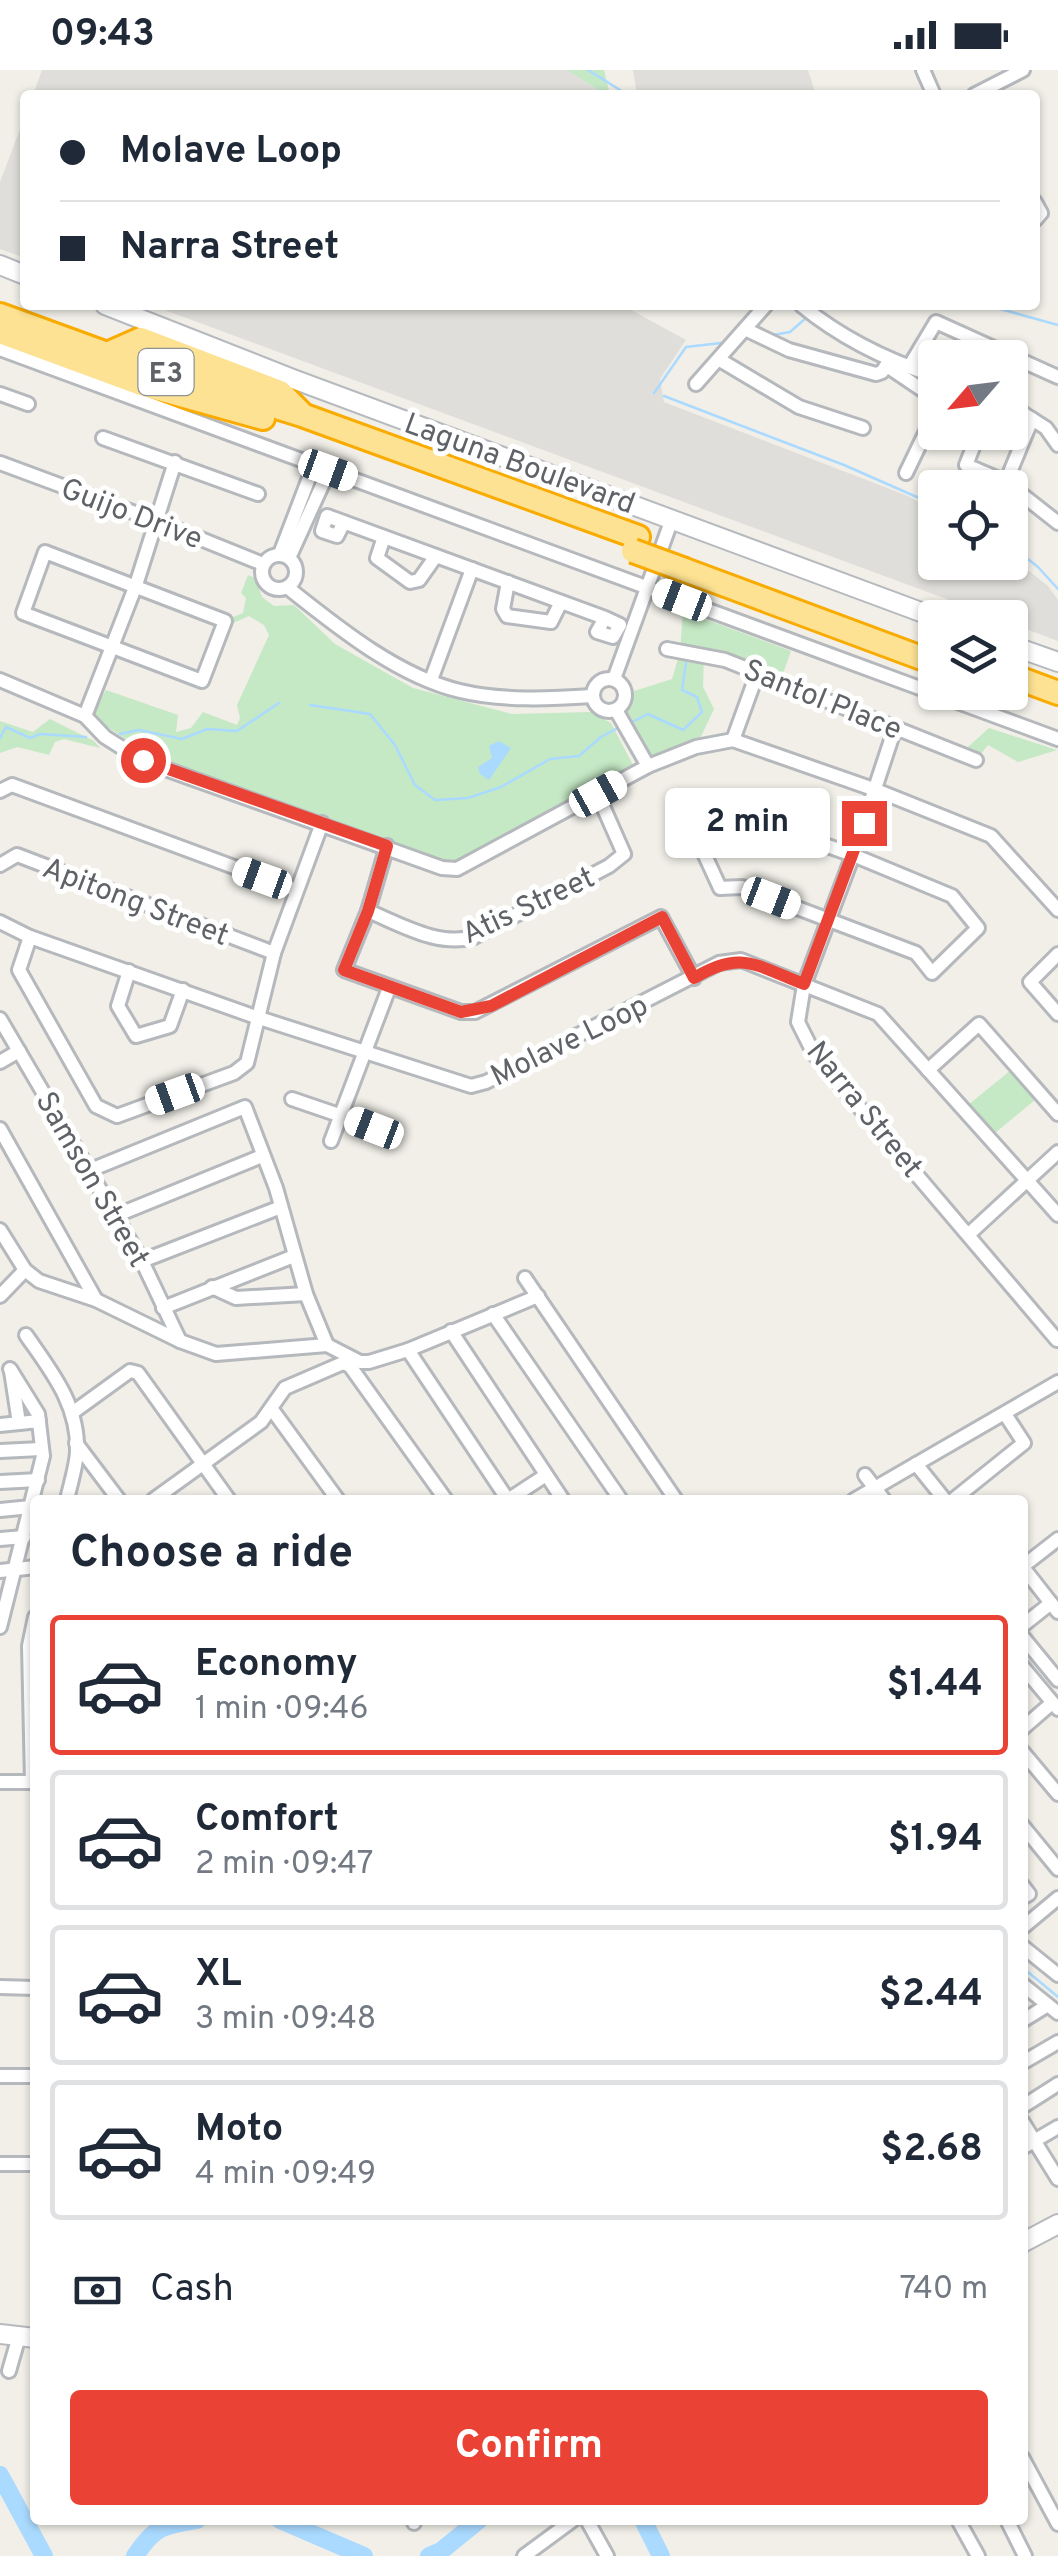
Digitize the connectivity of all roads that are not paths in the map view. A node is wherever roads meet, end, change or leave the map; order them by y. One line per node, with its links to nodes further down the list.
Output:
1 (1024, 70): 2 (street)
2 (985, 90)
3 (118, 310): 33 (main road, Laguna Boulevard)
4 (762, 310): 7 (street)
5 (807, 310): 11 (street)
6 (0, 314): 38 (highway, E3)
7 (745, 330): 10 (street); 11 (street)
8 (0, 332): 38 (highway, E3)
9 (0, 348): 26 (street)
10 (720, 360): 14 (street); 20 (street)
11 (896, 364): 12 (street); 13 (street); 30 (street)
12 (918, 371)
13 (1058, 377)
14 (696, 384)
15 (0, 394): 16 (street)
16 (28, 404)
17 (1028, 416): 18 (street)
18 (1032, 419): 19 (street); 29 (street)
19 (1052, 424): 22 (street)
20 (863, 428)
21 (103, 438): 24 (street)
22 (1058, 445)
23 (972, 450): 28 (street)
24 (175, 462): 31 (street); 34 (street)
25 (0, 463): 34 (street, Guijo Drive)
26 (314, 465): 27 (street); 39 (street)
27 (328, 470): 39 (street); 46 (street)
28 (978, 470)
29 (1011, 470)
30 (906, 472)
31 (258, 494)
32 (1028, 499): 36 (street)
33 (672, 519): 46 (street); 49 (main road, Laguna Boulevard)
34 (154, 520): 42 (street, Guijo Drive); 45 (street)
35 (344, 522): 37 (street)
36 (1058, 523)
37 (384, 536): 40 (street); 40 (street)
38 (636, 544): 41 (highway, E3, bridge)
39 (284, 556): 42 (street); 47 (street)
40 (436, 556): 43 (street)
41 (688, 563): 51 (highway, E3); 55 (highway, E3)
42 (263, 564): 47 (street)
43 (472, 569): 44 (street); 60 (street)
44 (508, 582): 48 (street); 48 (street)
45 (136, 585): 52 (street); 52 (street); 52 (street)
46 (647, 586): 58 (street); 69 (street)
47 (287, 587): 60 (street)
48 (561, 602): 50 (street)
49 (918, 611)
50 (605, 618)
51 (918, 641)
52 (112, 648): 67 (street)
53 (667, 649): 57 (street, Santol Place)
54 (1028, 651): 56 (main road)
55 (918, 656)
56 (1058, 662)
57 (757, 674): 68 (street, Santol Place); 70 (street)
58 (614, 679): 63 (street); 66 (street)
59 (0, 680): 67 (street)
60 (430, 680): 63 (street)
61 (1028, 682): 62 (highway)
62 (1058, 693)
63 (592, 696): 66 (street)
64 (1028, 697): 65 (highway)
65 (1058, 708)
66 (616, 710): 72 (street)
67 (85, 716): 76 (street)
68 (895, 728): 71 (street, Santol Place); 73 (street, Narra Street)
69 (1058, 739)
70 (733, 740): 72 (street); 73 (street)
71 (976, 760)
72 (648, 766): 75 (street)
73 (876, 790): 78 (street, Narra Street); 81 (street)
74 (0, 791): 80 (street)
75 (598, 794): 77 (street); 82 (street, Atis Street)
76 (322, 823): 77 (street); 80 (street)
77 (387, 846): 82 (street)
78 (853, 855): 83 (street, Narra Street); 83 (street); 83 (street)
79 (0, 865): 86 (street, Apitong Street)
80 (296, 890): 86 (street)
81 (1058, 910)
82 (368, 911): 91 (street)
83 (828, 919): 90 (street, Narra Street)
84 (0, 922): 85 (street, Molave Loop)
85 (30, 937): 88 (street, Molave Loop); 94 (street)
86 (274, 953): 94 (street)
87 (1058, 954): 93 (street)
88 (129, 972): 92 (street, Molave Loop); 92 (street)
89 (694, 978): 90 (street, Molave Loop); 91 (street); 97 (street, Molave Loop)
90 (804, 984): 99 (street, Molave Loop); 114 (street, Narra Street)
91 (388, 988): 97 (street)
92 (183, 990): 94 (street, Molave Loop)
93 (1058, 1014)
94 (256, 1017): 97 (street, Molave Loop)
95 (0, 1019): 96 (street, Samson Street)
96 (19, 1051): 98 (street); 108 (street, Samson Street)
97 (363, 1052): 101 (street)
98 (0, 1062)
99 (928, 1070): 102 (street); 109 (street, Molave Loop)
100 (292, 1098): 101 (street)
101 (339, 1114): 104 (street); 105 (street)
102 (1058, 1114)
103 (0, 1128): 123 (street)
104 (374, 1128)
105 (331, 1141)
106 (1058, 1152): 109 (street)
107 (262, 1156): 108 (street); 110 (street); 112 (street)
108 (88, 1171): 112 (street, Samson Street)
109 (1026, 1180): 111 (street, Molave Loop); 114 (street)
110 (280, 1207): 115 (street); 116 (street)
111 (1058, 1215)
112 (115, 1216): 116 (street, Samson Street)
113 (0, 1230): 117 (street)
114 (968, 1234): 128 (street, Narra Street)
115 (294, 1256): 119 (street); 120 (street)
116 (142, 1261): 124 (street, Samson Street)
117 (24, 1270): 121 (street); 123 (street)
118 (525, 1278): 122 (street)
119 (212, 1287): 120 (street); 124 (street)
120 (306, 1294): 130 (street)
121 (0, 1296)
122 (538, 1296): 125 (street); 160 (street)
123 (96, 1300): 129 (street)
124 (163, 1308): 129 (street, Samson Street)
125 (493, 1314): 126 (street); 159 (street)
126 (451, 1331): 131 (street); 145 (street)
127 (26, 1335): 134 (street)
128 (1057, 1340)
129 (180, 1341): 130 (street)
130 (327, 1346): 131 (street)
131 (408, 1350): 156 (street)
132 (1058, 1382): 135 (street)
133 (272, 1408): 142 (street); 154 (street); 155 (street)
134 (72, 1413): 139 (street); 142 (street)
135 (1005, 1414): 143 (street); 164 (street)
136 (39, 1421): 137 (street); 137 (street); 140 (street)
137 (18, 1423): 138 (street)
138 (0, 1425)
139 (76, 1443): 150 (street); 151 (street)
140 (41, 1448): 141 (street); 146 (street)
141 (0, 1451)
142 (203, 1464): 152 (street); 153 (street)
143 (916, 1464): 148 (street); 163 (street)
144 (865, 1474): 148 (street)
145 (546, 1475): 157 (street); 158 (street)
146 (38, 1480): 147 (street); 149 (street)
147 (0, 1482)
148 (873, 1488): 161 (street); 162 (street)
149 (35, 1495)
150 (68, 1495)
151 (115, 1495)
152 (160, 1495)
153 (225, 1495)
154 (334, 1495)
155 (441, 1495)
156 (505, 1495)
157 (516, 1495)
158 (560, 1495)
159 (618, 1495)
160 (673, 1495)
161 (862, 1495)
162 (879, 1495)
163 (940, 1495)
164 (958, 1495)
165 (30, 1508): 166 (street)
166 (0, 1510)
167 (30, 1515): 168 (street)
168 (24, 1537): 169 (street); 173 (street)
169 (0, 1539)
170 (1058, 1539): 171 (street)
171 (1028, 1562)
172 (30, 1568): 173 (street)
173 (16, 1569): 174 (street); 178 (street)
174 (0, 1571)
175 (1028, 1573): 176 (street)
176 (1054, 1607): 177 (street)
177 (1028, 1622)
178 (0, 1627)
179 (1028, 1643): 181 (street)
180 (1028, 1673): 182 (street)
181 (1057, 1676)
182 (1055, 1706): 183 (street)
183 (1028, 1725)
184 (1028, 1758): 187 (street)
185 (0, 1782): 186 (street)
186 (30, 1782)
187 (1058, 1794)
188 (1028, 1832): 189 (street)
189 (1058, 1868)
190 (1058, 1898): 191 (street)
191 (1028, 1923)
192 (1028, 1951): 193 (street)
193 (1058, 1975)
194 (0, 1987): 195 (street)
195 (30, 1988)
196 (1028, 1989): 197 (street)
197 (1053, 2009): 198 (street)
198 (1028, 2019)
199 (1058, 2042): 200 (street)
200 (1028, 2060)
201 (0, 2076): 202 (street)
202 (30, 2076)
203 (1058, 2084): 204 (street)
204 (1028, 2104)
205 (1058, 2127): 207 (street)
206 (1028, 2129): 207 (street)
207 (1036, 2140): 208 (street); 211 (street)
208 (1028, 2145)
209 (0, 2164): 210 (street)
210 (30, 2164)
211 (1058, 2178)
212 (1058, 2224): 213 (main road)
213 (1028, 2241)
214 (18, 2336): 215 (street)
215 (9, 2371)
216 (1028, 2469): 217 (street)
217 (1058, 2524)
218 (566, 2525): 225 (street)
219 (589, 2525): 223 (street)
220 (960, 2525): 222 (street)
221 (1009, 2525): 224 (street)
222 (971, 2553)
223 (604, 2555)
224 (1021, 2555)
225 (524, 2556)

